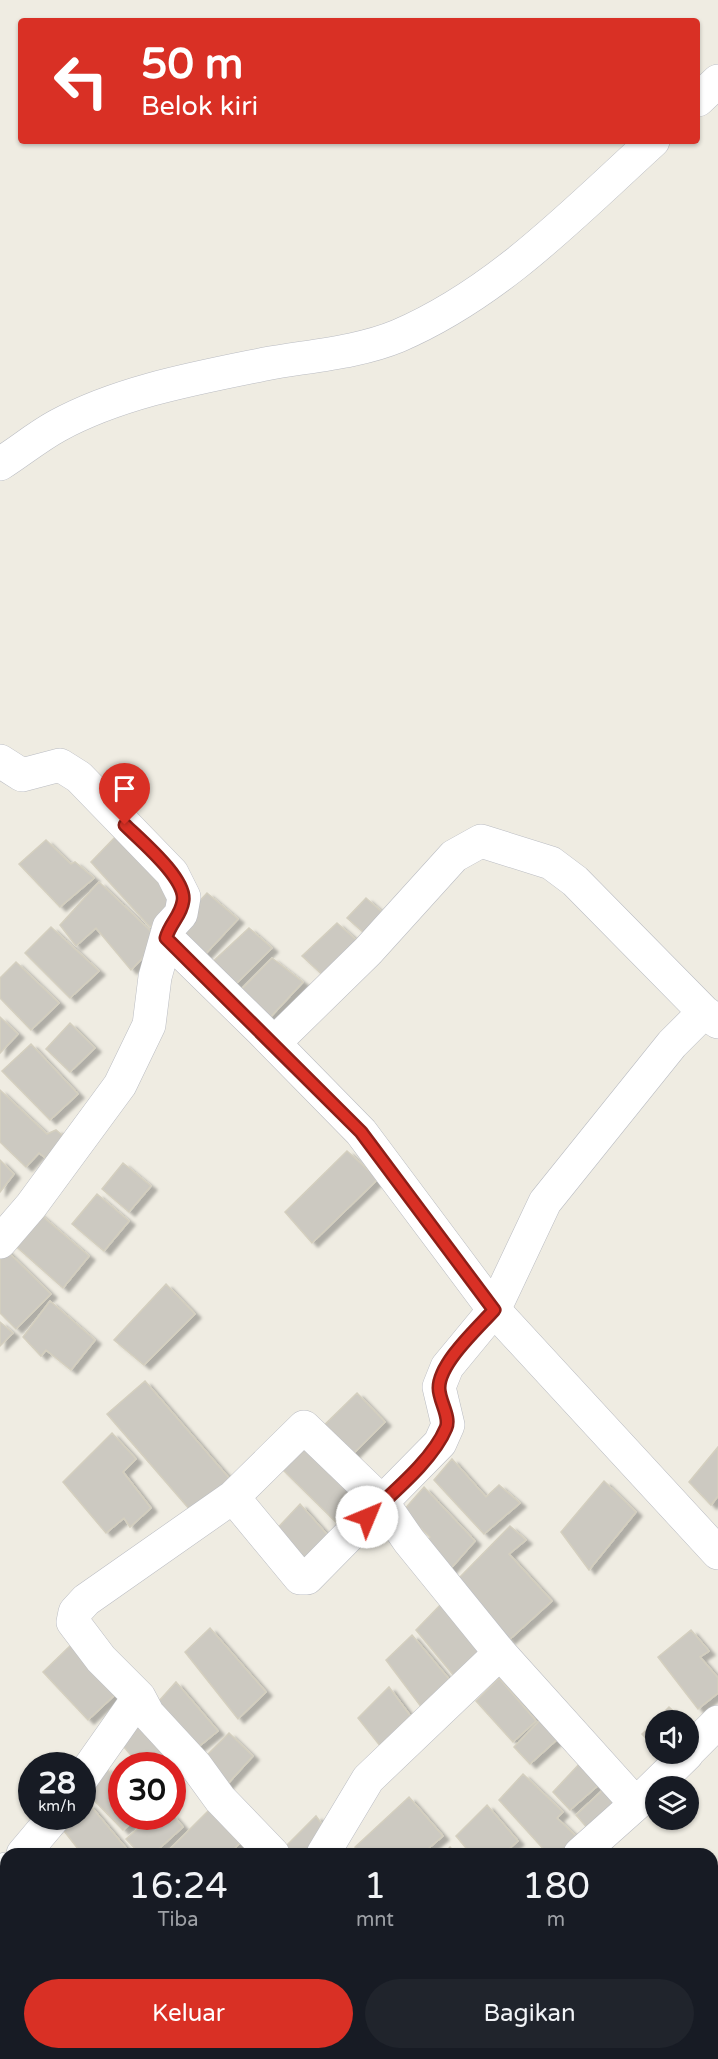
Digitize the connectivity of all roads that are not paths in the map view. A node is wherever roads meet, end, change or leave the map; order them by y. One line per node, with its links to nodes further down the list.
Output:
1 (718, 81): 2 (street)
2 (700, 98)
3 (650, 144): 4 (street)
4 (0, 464)
5 (0, 761): 6 (street)
6 (166, 938): 8 (street); 9 (street)
7 (711, 1017): 8 (street); 10 (street)
8 (274, 1043): 10 (street)
9 (0, 1242)
10 (494, 1310): 12 (street); 13 (street)
11 (233, 1497): 12 (street); 12 (street); 15 (street)
12 (382, 1502): 14 (street)
13 (718, 1553)
14 (500, 1653): 20 (street); 24 (street)
15 (139, 1697): 18 (street); 23 (street)
16 (718, 1722): 17 (street)
17 (699, 1742)
18 (96, 1758)
19 (677, 1764): 20 (street)
20 (636, 1804): 25 (street)
21 (43, 1830): 22 (street)
22 (28, 1848)
23 (267, 1848)
24 (328, 1848)
25 (586, 1848)

